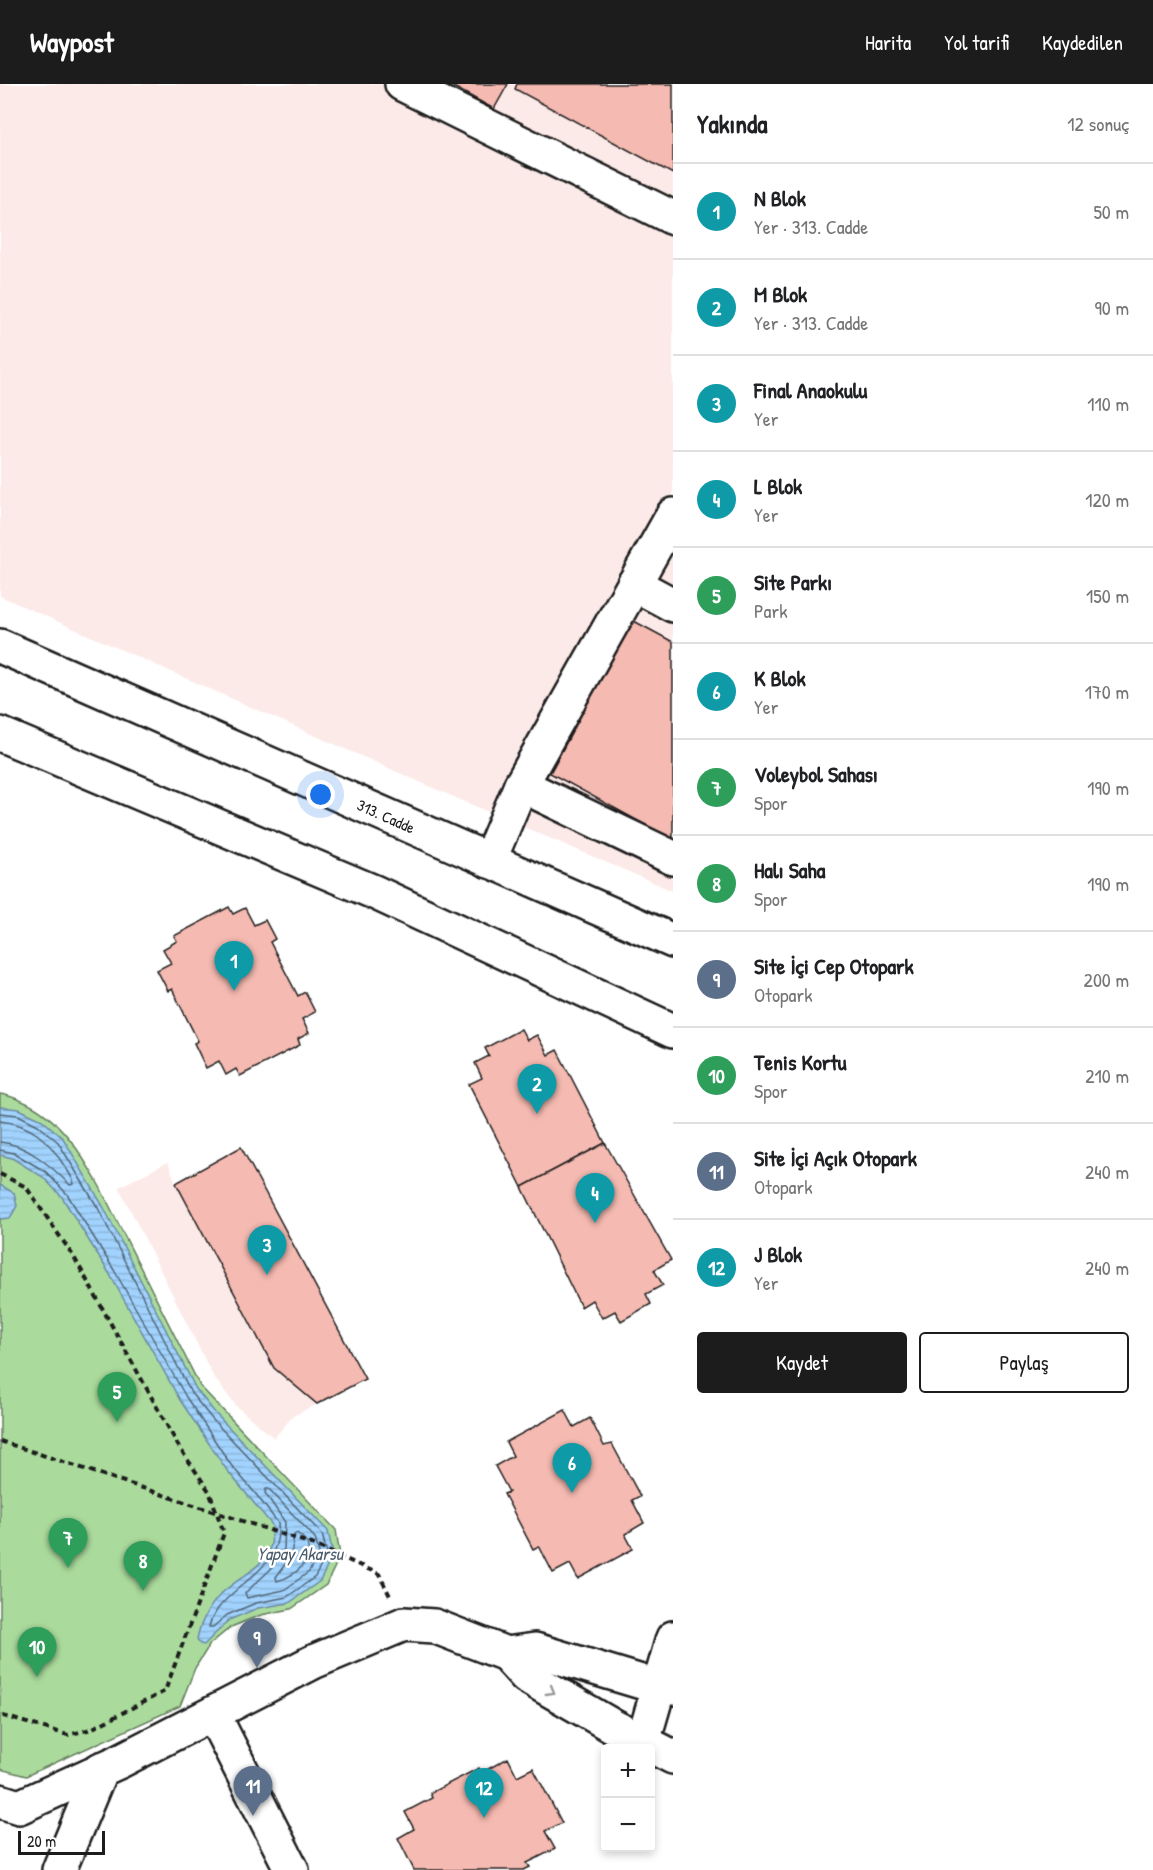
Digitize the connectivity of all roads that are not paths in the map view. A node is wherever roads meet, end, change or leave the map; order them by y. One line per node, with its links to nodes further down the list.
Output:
1 (402, 84): 2 (street)
2 (673, 218)
3 (673, 515): 4 (street)
4 (634, 584): 5 (street); 8 (street)
5 (673, 605)
6 (0, 646): 10 (street, 313. Cadde)
7 (0, 734): 12 (street)
8 (521, 785): 9 (street); 10 (street)
9 (673, 858)
10 (489, 861): 11 (street, 313. Cadde)
11 (673, 941)
12 (673, 1031)
13 (673, 1638): 15 (street)
14 (506, 1654): 15 (street); 16 (street); 17 (street, one-way to 17)
15 (666, 1687): 17 (street)
16 (213, 1714): 19 (street); 22 (street)
17 (643, 1742): 18 (street)
18 (673, 1757)
19 (101, 1769): 20 (street); 21 (street)
20 (0, 1801)
21 (59, 1870)
22 (292, 1870)

